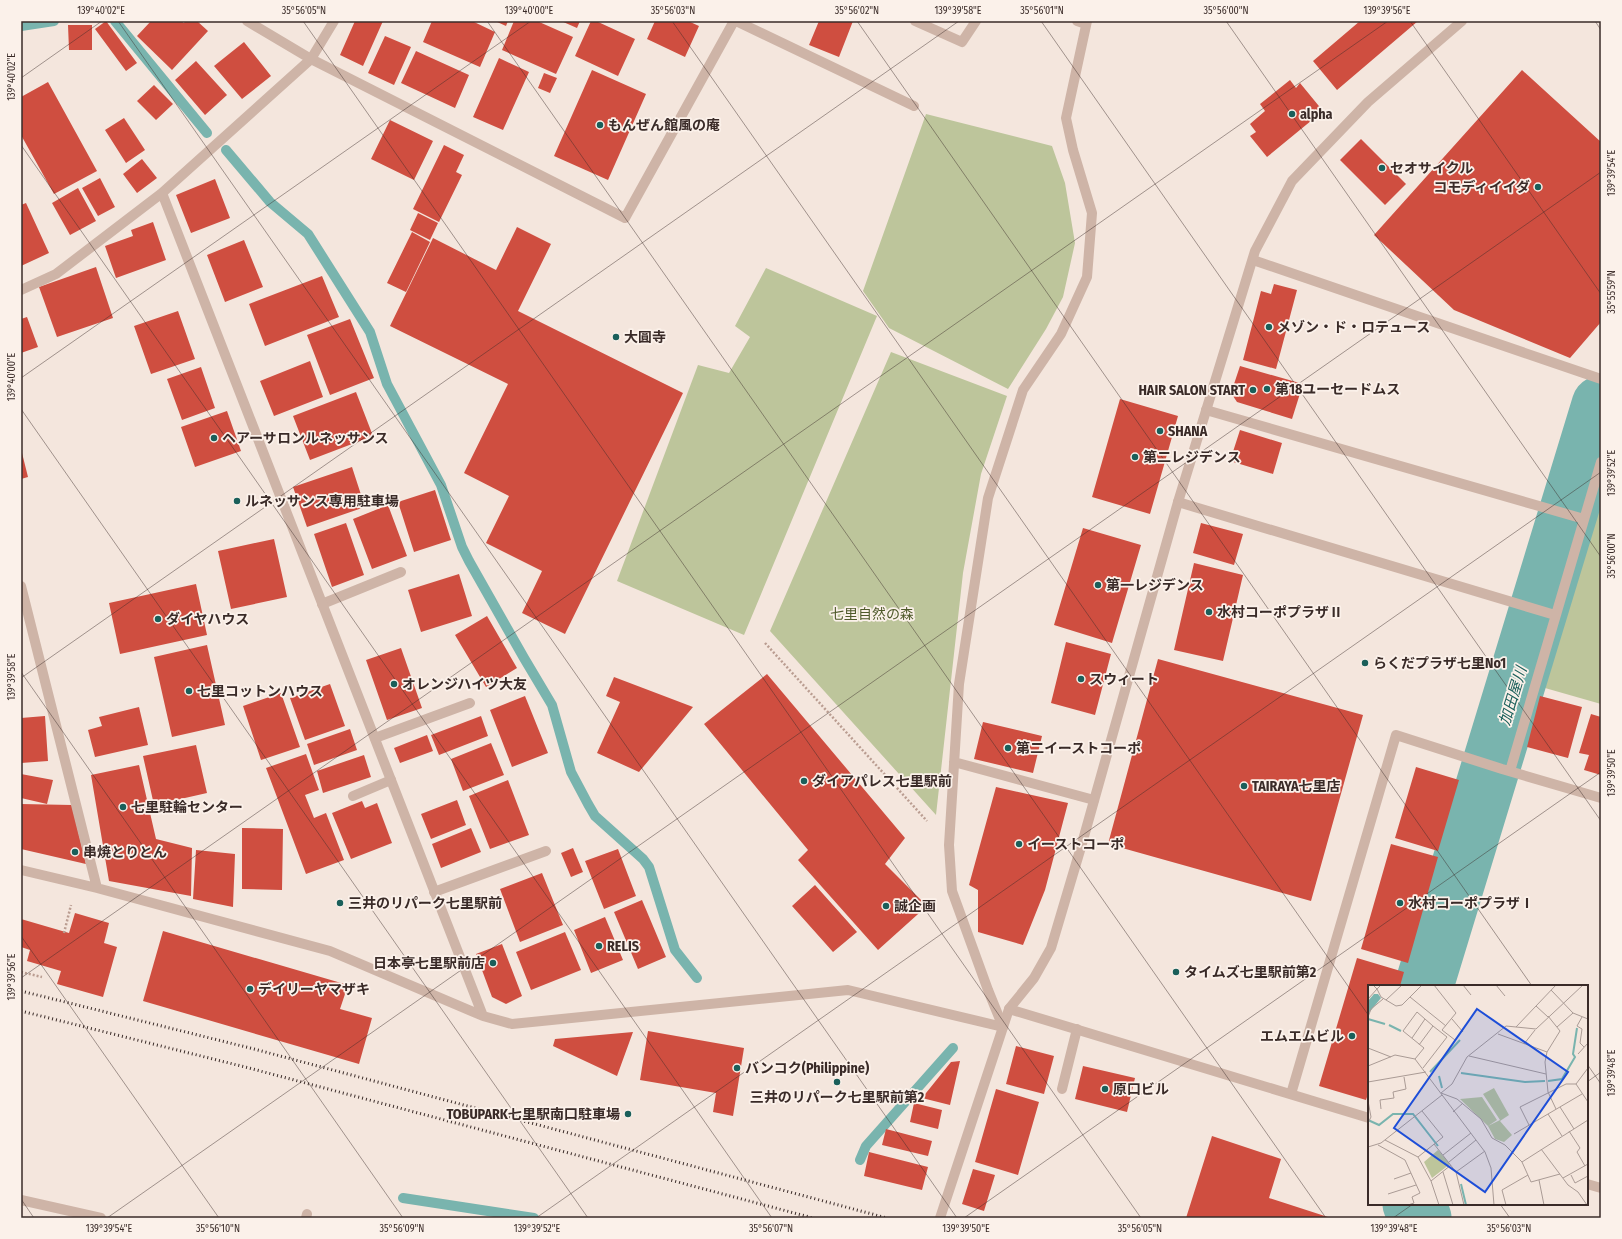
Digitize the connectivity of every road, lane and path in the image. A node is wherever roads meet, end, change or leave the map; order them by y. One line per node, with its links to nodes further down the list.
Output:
1 (246, 21): 8 (street)
2 (334, 21): 8 (street)
3 (735, 21): 8 (street); 9 (street)
4 (915, 21): 5 (street)
5 (976, 21)
6 (1462, 21): 11 (street)
7 (1083, 22): 26 (street)
8 (311, 59): 10 (street)
9 (914, 106)
10 (162, 194): 12 (street); 21 (street)
11 (1253, 260): 13 (street); 14 (street)
12 (21, 290)
13 (1601, 379)
14 (1206, 410): 17 (street); 18 (street)
15 (1601, 462): 16 (street)
16 (1599, 477): 18 (street)
17 (1178, 502): 22 (street); 31 (street)
18 (1584, 519): 22 (street)
19 (401, 572): 21 (street)
20 (21, 588): 36 (street)
21 (322, 604): 25 (street)
22 (1555, 615): 27 (street)
23 (765, 643): 32 (path)
24 (470, 703): 25 (street)
25 (375, 738): 28 (street)
26 (954, 762): 31 (street); 32 (street)
27 (1506, 770): 30 (street); 46 (street)
28 (391, 780): 29 (street); 37 (street)
29 (354, 796)
30 (1601, 798)
31 (1094, 800): 41 (street)
32 (949, 845): 43 (street)
33 (546, 851): 37 (street)
34 (21, 870): 35 (street)
35 (77, 883): 36 (street); 38 (path)
36 (97, 888): 42 (street)
37 (434, 892): 42 (street)
38 (64, 933)
39 (21, 972): 40 (path)
40 (42, 977)
41 (1009, 1009): 43 (street); 44 (street)
42 (483, 1016): 43 (street)
43 (1003, 1027): 52 (street)
44 (1077, 1029): 45 (street); 46 (street)
45 (1062, 1089)
46 (1291, 1094): 47 (street)
47 (1368, 1118)
48 (1588, 1184): 49 (street)
49 (1601, 1188)
50 (21, 1200): 51 (street)
51 (101, 1218)
52 (940, 1218)

